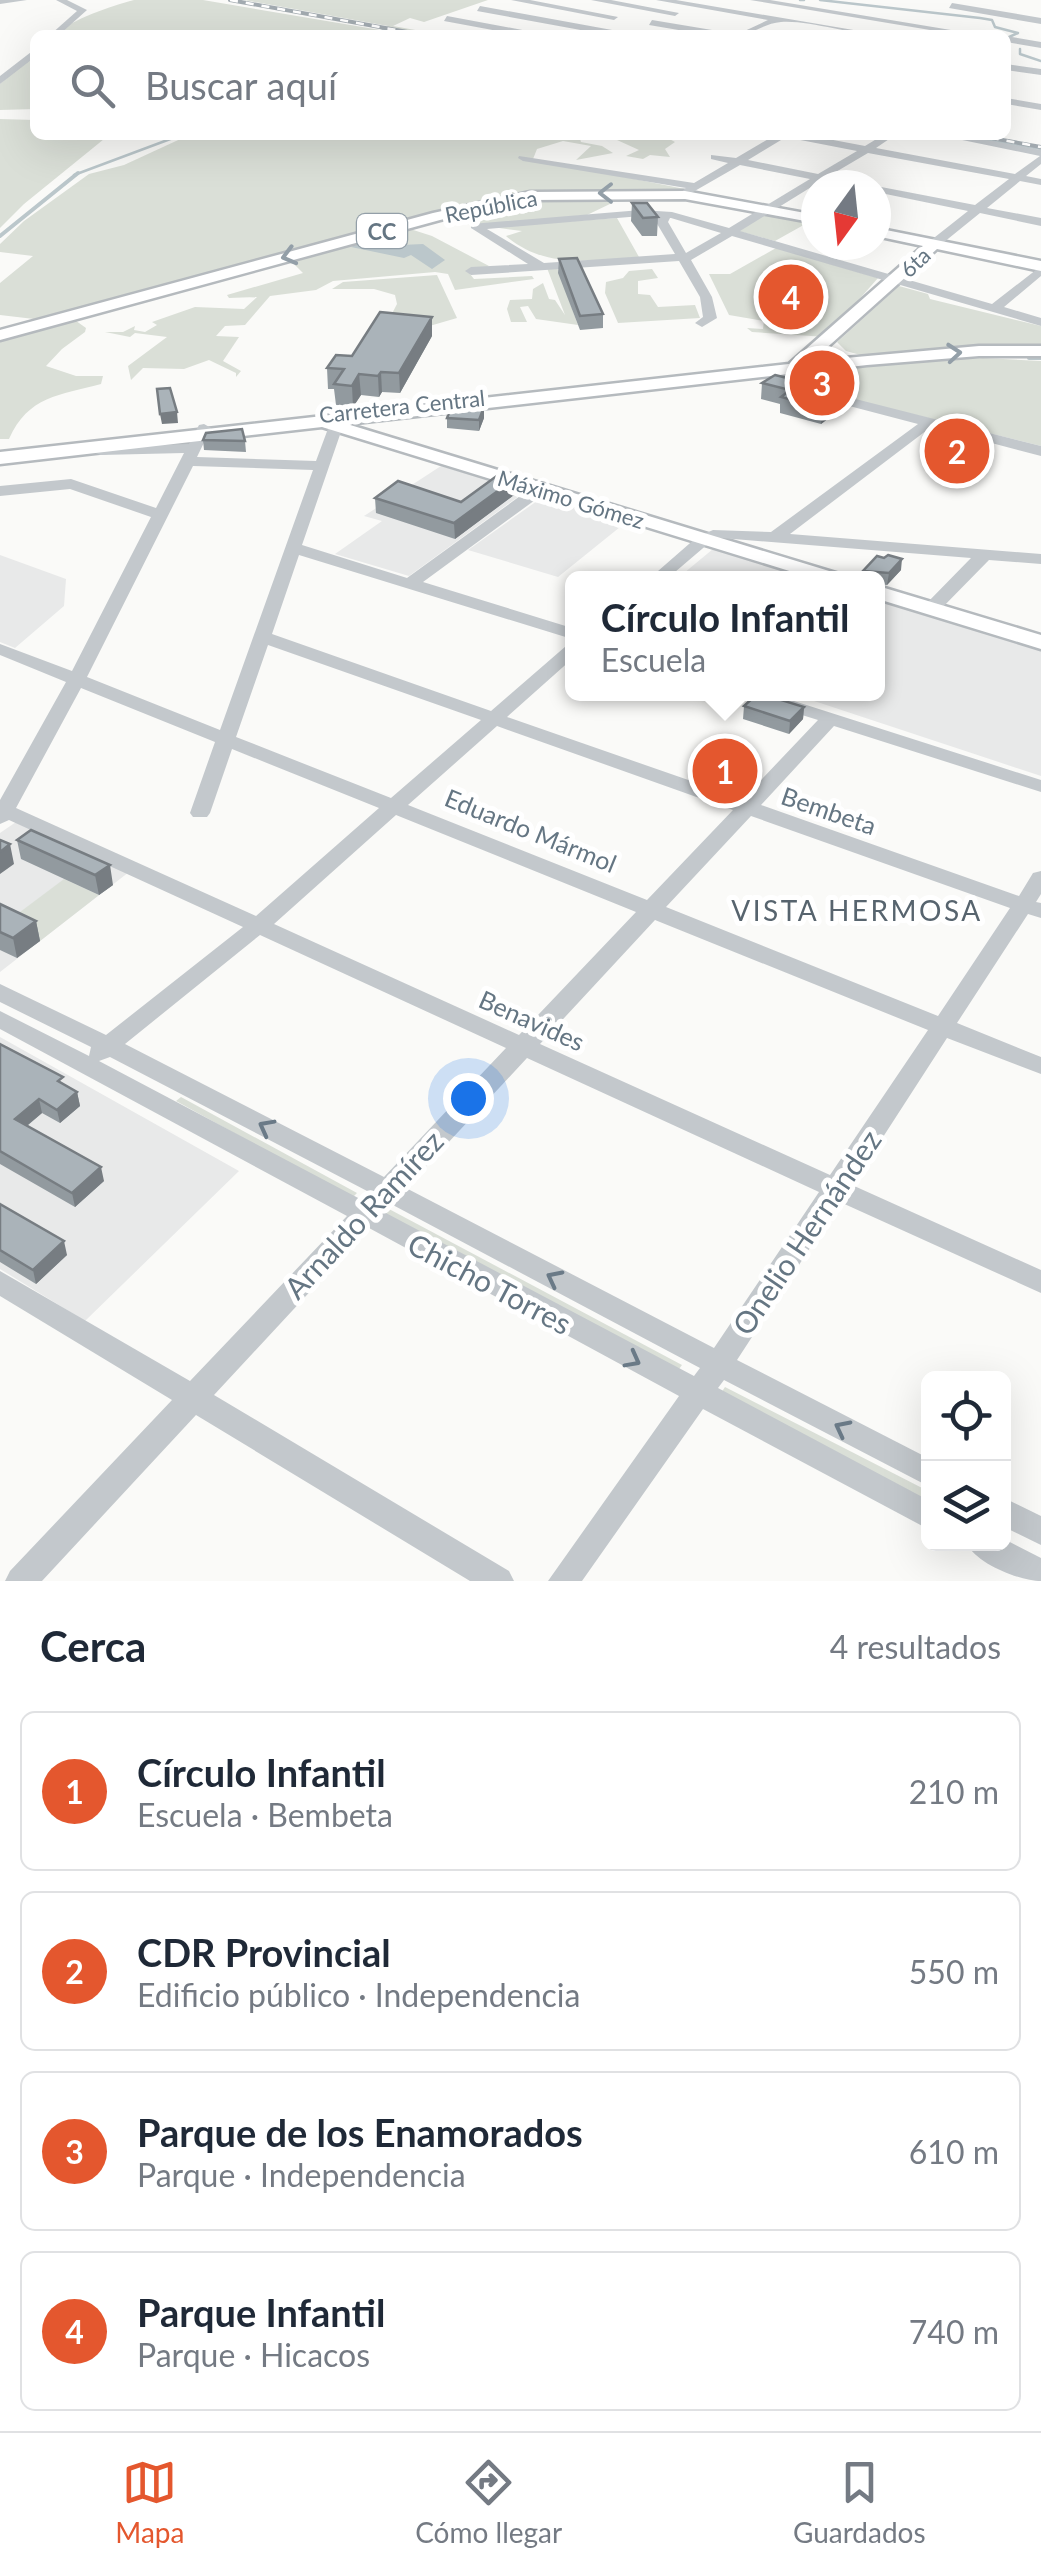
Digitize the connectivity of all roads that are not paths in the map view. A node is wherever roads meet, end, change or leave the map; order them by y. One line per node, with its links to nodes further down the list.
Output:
1 (23, 0): 7 (street)
2 (60, 0): 20 (street)
3 (513, 0): 11 (street); 13 (street)
4 (595, 0): 12 (street)
5 (660, 0): 15 (street)
6 (754, 0): 8 (street)
7 (0, 1)
8 (781, 2): 10 (street)
9 (952, 6): 16 (street)
10 (801, 8): 15 (street); 29 (street)
11 (480, 9): 14 (street); 18 (street)
12 (652, 10): 13 (street); 19 (street)
13 (620, 18): 18 (street)
14 (448, 19): 21 (street); 22 (street)
15 (776, 19): 19 (street); 28 (street)
16 (1036, 20): 30 (street)
17 (638, 21): 25 (street)
18 (575, 26): 23 (street); 24 (street)
19 (758, 26): 26 (street); 27 (street)
20 (60, 30)
21 (452, 30)
22 (505, 30)
23 (555, 30)
24 (596, 30)
25 (693, 30)
26 (750, 30)
27 (782, 30)
28 (847, 30)
29 (944, 30)
30 (1036, 32)
31 (1011, 41): 32 (street)
32 (1041, 45)
33 (30, 56): 36 (street)
34 (1011, 68): 35 (street)
35 (1041, 72)
36 (0, 81)
37 (1011, 102): 38 (street)
38 (1041, 107)
39 (1022, 136): 40 (street)
40 (1041, 139)
41 (773, 140): 49 (street)
42 (817, 140): 45 (street)
43 (881, 140): 45 (street)
44 (966, 140): 46 (street)
45 (866, 149): 50 (street); 52 (street)
46 (1041, 156): 52 (street, 6ta)
47 (715, 157): 49 (street)
48 (523, 158): 55 (street)
49 (736, 162): 51 (street); 55 (street)
50 (833, 170)
51 (801, 174)
52 (1018, 178): 53 (street); 57 (street, 6ta)
53 (1041, 182)
54 (801, 190): 58 (street)
55 (688, 191): 58 (main road, República / CC); 73 (main road, República / CC, one-way to 73)
56 (891, 192): 57 (street)
57 (976, 209): 61 (street); 64 (street, 6ta)
58 (769, 210): 60 (main road, República / CC); 62 (street)
59 (666, 214): 62 (street); 65 (street); 66 (street)
60 (801, 217)
61 (1041, 222)
62 (730, 231): 65 (street); 69 (street)
63 (891, 235): 64 (main road)
64 (934, 244): 67 (main road); 69 (main road, 6ta)
65 (686, 258): 66 (street); 72 (street)
66 (539, 265): 68 (street)
67 (1041, 268): 70 (street)
68 (471, 271)
69 (896, 279): 70 (street); 74 (main road, 6ta)
70 (994, 309): 71 (street)
71 (1041, 322)
72 (702, 324)
73 (0, 335)
74 (827, 342): 76 (main road); 78 (main road, 6ta)
75 (1041, 352): 76 (main road, Carretera Central, one-way to 75)
76 (867, 360): 78 (main road, Carretera Central)
77 (742, 372): 78 (main road, Carretera Central); 79 (main road, Carretera Central); 79 (main road, Carretera Central)
78 (796, 379): 80 (street)
79 (336, 422): 81 (main road, Carretera Central); 85 (street); 86 (main road, Máximo Gómez)
80 (929, 422): 83 (street); 89 (street)
81 (196, 443): 82 (main road, Carretera Central); 84 (main road, Carretera Central); 85 (street); 88 (street)
82 (0, 449)
83 (1041, 451)
84 (0, 458)
85 (321, 466): 91 (street)
86 (540, 489): 90 (main road, Máximo Gómez); 96 (street)
87 (0, 491): 88 (street)
88 (160, 515): 104 (street)
89 (775, 537): 90 (street); 92 (street)
90 (704, 540): 94 (street); 95 (main road, Máximo Gómez)
91 (292, 547): 96 (street); 100 (street)
92 (983, 556): 93 (street); 98 (street)
93 (1041, 559)
94 (666, 571)
95 (808, 571)
96 (411, 583): 99 (street)
97 (885, 594): 98 (main road)
98 (932, 609): 101 (main road)
99 (565, 632)
100 (260, 636): 107 (street, Bembeta); 108 (street)
101 (1041, 642)
102 (0, 649): 104 (street, Eduardo Mármol)
103 (565, 656): 107 (street)
104 (78, 679): 108 (street, Eduardo Mármol); 112 (street)
105 (778, 701): 106 (street)
106 (832, 718): 109 (street); 111 (street, Arnaldo Ramírez)
107 (494, 719): 110 (street); 111 (street, Bembeta)
108 (227, 738): 110 (street, Eduardo Mármol); 113 (street)
109 (1041, 786)
110 (394, 805): 115 (street, Eduardo Mármol); 117 (street)
111 (747, 808): 115 (street, Arnaldo Ramírez); 116 (street, Bembeta)
112 (2, 812): 117 (street, Benavides)
113 (200, 813)
114 (1041, 878): 116 (street, Onelio Hernández)
115 (654, 908): 120 (street, Eduardo Mármol); 122 (street, Arnaldo Ramírez)
116 (1032, 908): 120 (street, Onelio Hernández)
117 (258, 926): 121 (street); 122 (street, Benavides)
118 (0, 992): 121 (street, Chicho Torres)
119 (0, 1019): 123 (street, Chicho Torres)
120 (943, 1026): 124 (street, Eduardo Mármol); 127 (street, Onelio Hernández)
121 (109, 1046): 123 (street); 125 (street, Chicho Torres)
122 (523, 1046): 127 (street, Benavides); 128 (street, Arnaldo Ramírez)
123 (86, 1064): 126 (street, Chicho Torres)
124 (1041, 1066)
125 (179, 1081): 126 (street); 128 (street, Chicho Torres, one-way to 125)
126 (156, 1102): 129 (street, Chicho Torres)
127 (836, 1188): 131 (street, Benavides); 132 (street, Onelio Hernández)
128 (385, 1190): 129 (street, Arnaldo Ramírez); 132 (street, Chicho Torres, one-way to 128)
129 (362, 1215): 133 (street, Chicho Torres, one-way to 133); 134 (street, Arnaldo Ramírez)
130 (0, 1282): 134 (street)
131 (1041, 1282)
132 (719, 1364): 133 (street, Onelio Hernández); 135 (street, Chicho Torres, one-way to 132)
133 (697, 1394): 136 (street, Chicho Torres); 143 (street, Onelio Hernández)
134 (192, 1396): 141 (street, Arnaldo Ramírez); 142 (street)
135 (921, 1468)
136 (921, 1511)
137 (1011, 1516): 138 (street)
138 (1041, 1531)
139 (997, 1551): 140 (street)
140 (1041, 1574)
141 (22, 1581)
142 (498, 1581)
143 (564, 1581)

